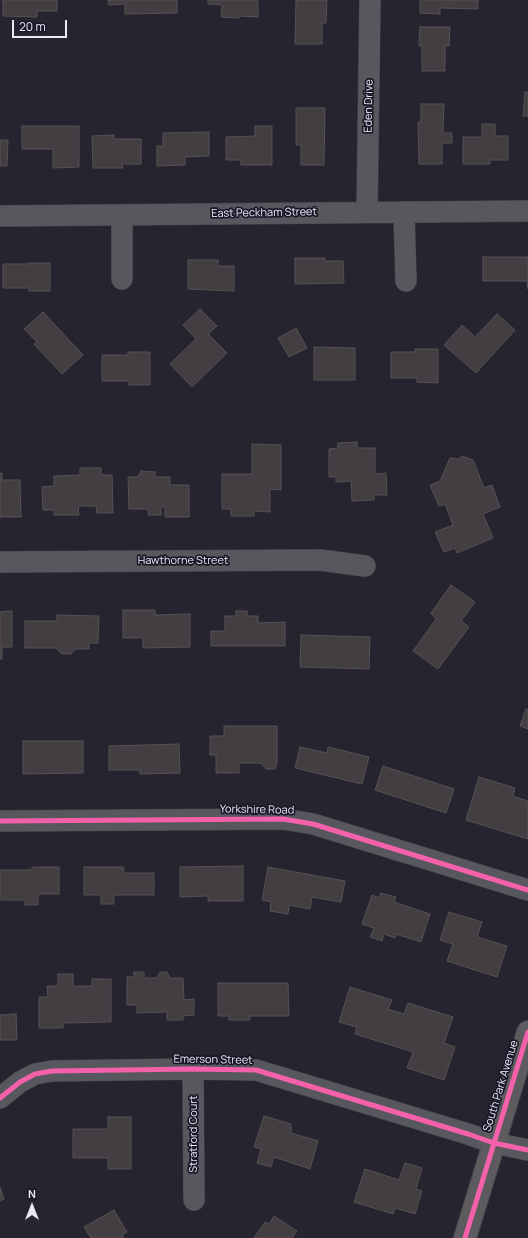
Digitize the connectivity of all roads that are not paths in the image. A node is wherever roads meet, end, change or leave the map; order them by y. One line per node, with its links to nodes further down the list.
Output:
1 (370, 0): 3 (street, Eden Drive)
2 (528, 211): 4 (street, East Peckham Street)
3 (367, 212): 4 (street, East Peckham Street); 6 (street, East Peckham Street)
4 (404, 212): 8 (street)
5 (0, 216): 6 (street, East Peckham Street)
6 (122, 216): 7 (street)
7 (122, 279)
8 (406, 281)
9 (0, 562): 10 (street, Hawthorne Street)
10 (365, 566)
11 (0, 821): 12 (street, Yorkshire Road)
12 (528, 890)
13 (528, 1032): 16 (main road, South Park Avenue)
14 (193, 1069): 15 (street, Emerson Street); 16 (street, Emerson Street); 18 (street, Stratford Court)
15 (0, 1098)
16 (494, 1143): 17 (street, Emerson Street); 19 (main road, South Park Avenue)
17 (528, 1150)
18 (194, 1200)
19 (465, 1238)

